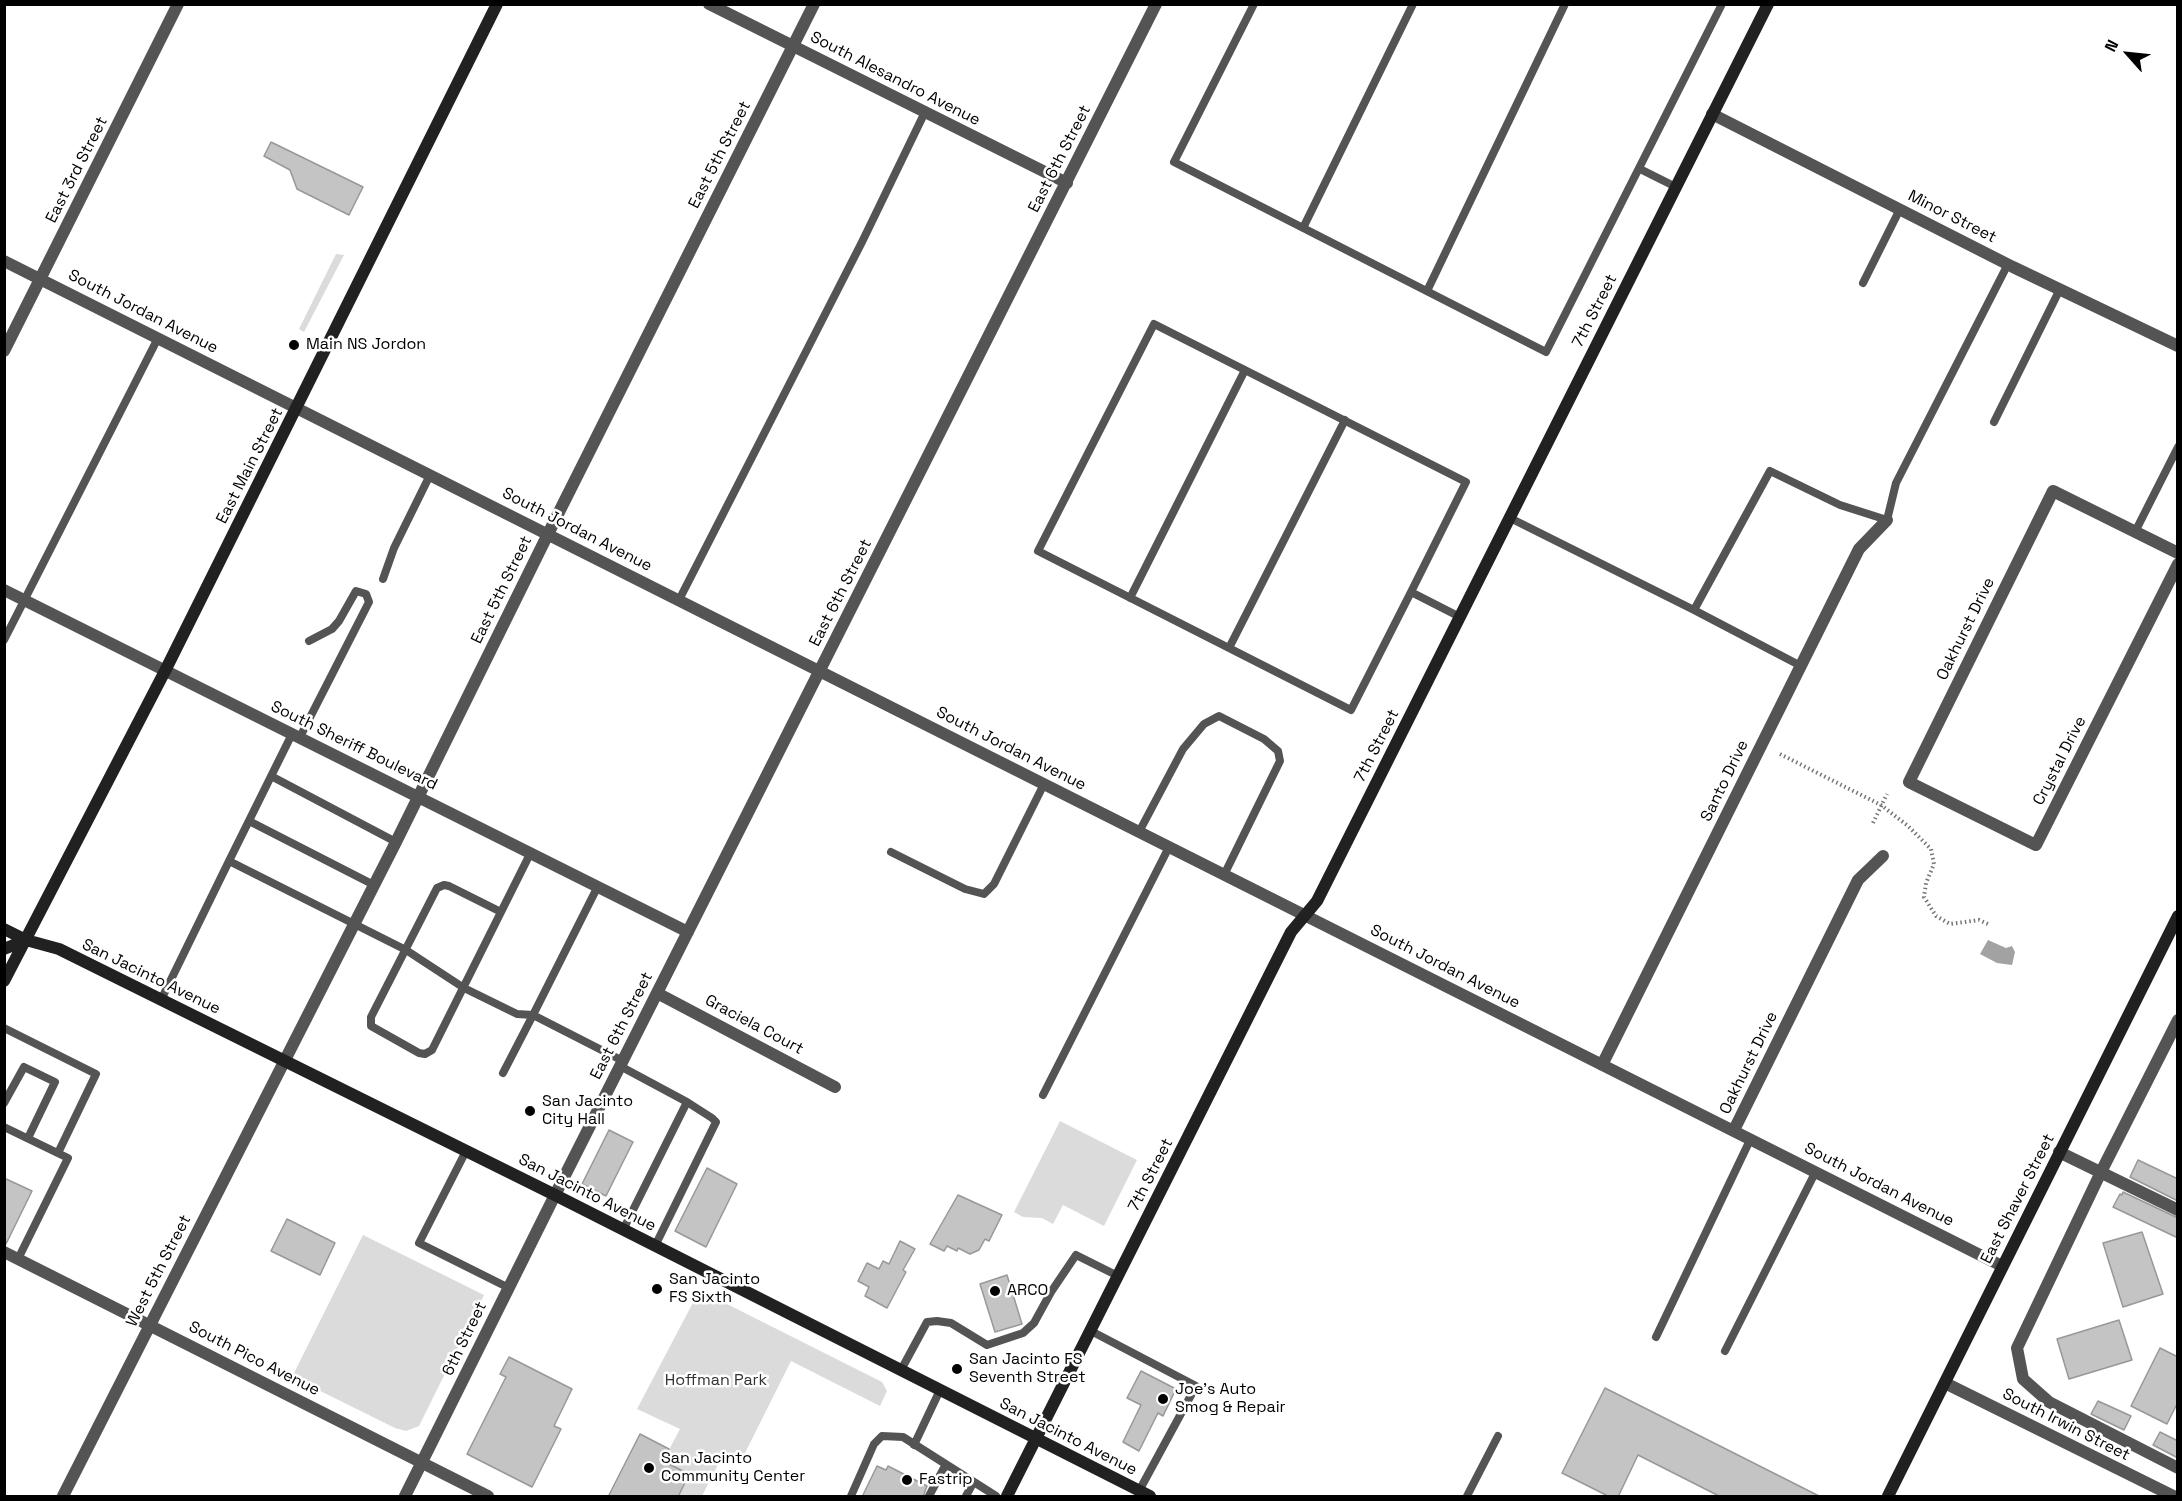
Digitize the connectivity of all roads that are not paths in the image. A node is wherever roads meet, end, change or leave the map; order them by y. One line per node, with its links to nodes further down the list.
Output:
1 (178, 4): 21 (street, East 3rd Street)
2 (497, 4): 29 (street, East Main Street)
3 (709, 4): 11 (street, South Alesandro Avenue)
4 (814, 4): 11 (street, East 5th Street)
5 (1156, 4): 15 (street, East 6th Street)
6 (1254, 4): 18 (lane)
7 (1413, 4): 18 (lane)
8 (1565, 4): 24 (lane)
9 (1722, 4): 14 (lane)
10 (1768, 4): 13 (street, 7th Street)
11 (793, 47): 12 (street, South Alesandro Avenue); 37 (street, East 5th Street)
12 (925, 112): 15 (street, South Alesandro Avenue); 45 (lane)
13 (1712, 114): 16 (street, 7th Street); 17 (street, Minor Street)
14 (1640, 169): 16 (lane); 24 (lane)
15 (1067, 183): 52 (street, East 6th Street)
16 (1676, 187): 34 (street, 7th Street)
17 (1900, 209): 20 (street, Minor Street); 22 (lane)
18 (1303, 228): 24 (lane)
19 (4, 261): 21 (street, South Jordan Avenue)
20 (2008, 264): 23 (street, Minor Street); 35 (lane)
21 (40, 279): 25 (street, South Jordan Avenue); 27 (street, East 3rd Street)
22 (1863, 283)
23 (2060, 289): 26 (street, Minor Street); 31 (lane)
24 (1427, 291)
25 (158, 338): 29 (street, South Jordan Avenue); 44 (lane)
26 (2178, 346)
27 (4, 351)
28 (1245, 370): 30 (lane); 43 (lane); 43 (lane)
29 (297, 408): 33 (street, South Jordan Avenue); 53 (street, East Main Street)
30 (1344, 420): 42 (lane); 50 (lane)
31 (1994, 422)
32 (2178, 447): 36 (lane)
33 (430, 475): 37 (street, South Jordan Avenue); 40 (lane)
34 (1510, 518): 46 (lane); 47 (street, 7th Street)
35 (1887, 520): 46 (lane); 51 (street, Santo Drive)
36 (2135, 532): 38 (street); 56 (street, Oakhurst Drive)
37 (548, 534): 45 (street, South Jordan Avenue); 58 (street, East 5th Street)
38 (2178, 553)
39 (2178, 564): 56 (street, Crystal Drive)
40 (383, 579)
41 (4, 590): 44 (street, South Sheriff Boulevard)
42 (1411, 592): 47 (lane); 50 (lane)
43 (1130, 598): 50 (lane)
44 (24, 600): 48 (lane); 53 (street, South Sheriff Boulevard)
45 (679, 600): 52 (street, South Jordan Avenue)
46 (1694, 610): 51 (lane)
47 (1460, 617): 71 (street, 7th Street)
48 (4, 640)
49 (309, 641): 54 (lane)
50 (1229, 648)
51 (1801, 666): 89 (street, Santo Drive)
52 (820, 670): 57 (street, South Jordan Avenue); 75 (street, East 6th Street)
53 (165, 671): 54 (street, South Sheriff Boulevard); 77 (street, East Main Street)
54 (296, 736): 55 (lane); 58 (street, South Sheriff Boulevard)
55 (271, 776): 59 (lane); 61 (lane)
56 (1908, 782)
57 (1044, 784): 60 (street, South Jordan Avenue); 63 (lane)
58 (419, 796): 61 (street, East 5th Street); 64 (street, South Sheriff Boulevard)
59 (249, 821): 66 (lane); 68 (lane)
60 (1139, 832): 62 (street, South Jordan Avenue); 67 (lane)
61 (396, 842): 68 (street, East 5th Street)
62 (1169, 847): 67 (street, South Jordan Avenue); 92 (lane)
63 (891, 852)
64 (530, 854): 69 (street, South Sheriff Boulevard); 70 (lane)
65 (1883, 856): 96 (street, Oakhurst Drive)
66 (229, 861): 73 (lane); 83 (lane)
67 (1224, 875): 71 (street, South Jordan Avenue)
68 (374, 885): 73 (street, East 5th Street)
69 (598, 886): 75 (street, South Sheriff Boulevard); 84 (lane)
70 (501, 912): 79 (lane); 81 (lane)
71 (1304, 916): 89 (street, South Jordan Avenue); 111 (street, 7th Street)
72 (2178, 916): 100 (street, East Shaver Street)
73 (355, 924): 79 (lane); 87 (street, East 5th Street)
74 (4, 929): 77 (street, San Jacinto Avenue)
75 (688, 932): 82 (street, East 6th Street)
76 (4, 940): 77 (street)
77 (26, 940): 78 (street); 80 (street, East Main Street); 83 (street, San Jacinto Avenue)
78 (4, 949)
79 (406, 950): 81 (lane); 81 (lane)
80 (4, 981)
81 (464, 988): 84 (lane)
82 (657, 993): 88 (street, East 6th Street); 91 (street, Graciela Court)
83 (160, 1000): 87 (street, San Jacinto Avenue)
84 (532, 1015): 88 (lane); 90 (lane)
85 (2178, 1020): 103 (street)
86 (4, 1028): 101 (lane)
87 (285, 1061): 99 (street, San Jacinto Avenue); 113 (street, West 5th Street)
88 (622, 1063): 93 (lane); 104 (street, East 6th Street)
89 (1602, 1065): 96 (street, South Jordan Avenue)
90 (503, 1073)
91 (835, 1087)
92 (1043, 1095)
93 (687, 1102): 106 (lane); 107 (lane)
94 (4, 1103): 97 (lane)
95 (4, 1127): 97 (lane)
96 (1734, 1130): 98 (street, South Jordan Avenue)
97 (28, 1138): 101 (lane)
98 (1751, 1138): 102 (street, South Jordan Avenue); 115 (lane)
99 (466, 1151): 104 (street, San Jacinto Avenue); 112 (lane)
100 (2059, 1152): 103 (street); 110 (street, East Shaver Street)
101 (58, 1153): 109 (lane)
102 (1816, 1172): 110 (street, South Jordan Avenue); 116 (lane)
103 (2101, 1172): 105 (street); 125 (street)
104 (555, 1196): 106 (street, San Jacinto Avenue); 112 (street, 6th Street)
105 (2178, 1210)
106 (623, 1230): 107 (street, San Jacinto Avenue)
107 (655, 1246): 117 (street, San Jacinto Avenue)
108 (4, 1252): 109 (street, South Pico Avenue)
109 (18, 1259): 113 (street, South Pico Avenue)
110 (2002, 1266): 118 (street, East Shaver Street)
111 (1118, 1276): 114 (street, 7th Street); 117 (lane)
112 (509, 1288): 123 (street, 6th Street)
113 (150, 1325): 123 (street, South Pico Avenue); 128 (street, West 5th Street)
114 (1091, 1331): 121 (street, 7th Street); 127 (lane)
115 (1656, 1337)
116 (1725, 1351)
117 (901, 1370): 119 (street, San Jacinto Avenue)
118 (1945, 1383): 137 (street, East Shaver Street); 138 (street, South Irwin Street)
119 (939, 1390): 121 (street, San Jacinto Avenue); 122 (lane)
120 (1498, 1436): 136 (lane)
121 (1036, 1439): 127 (street, San Jacinto Avenue); 135 (street, 7th Street)
122 (914, 1445): 124 (lane); 131 (lane)
123 (422, 1463): 129 (street, 6th Street); 130 (street, South Pico Avenue)
124 (945, 1466): 126 (lane); 132 (lane)
125 (2178, 1468)
126 (973, 1483): 133 (lane); 134 (lane)
127 (1144, 1494)
128 (63, 1497)
129 (405, 1497)
130 (488, 1497)
131 (851, 1497)
132 (928, 1497)
133 (966, 1497)
134 (996, 1497)
135 (1007, 1497)
136 (1467, 1497)
137 (1888, 1497)
138 (2173, 1497)

